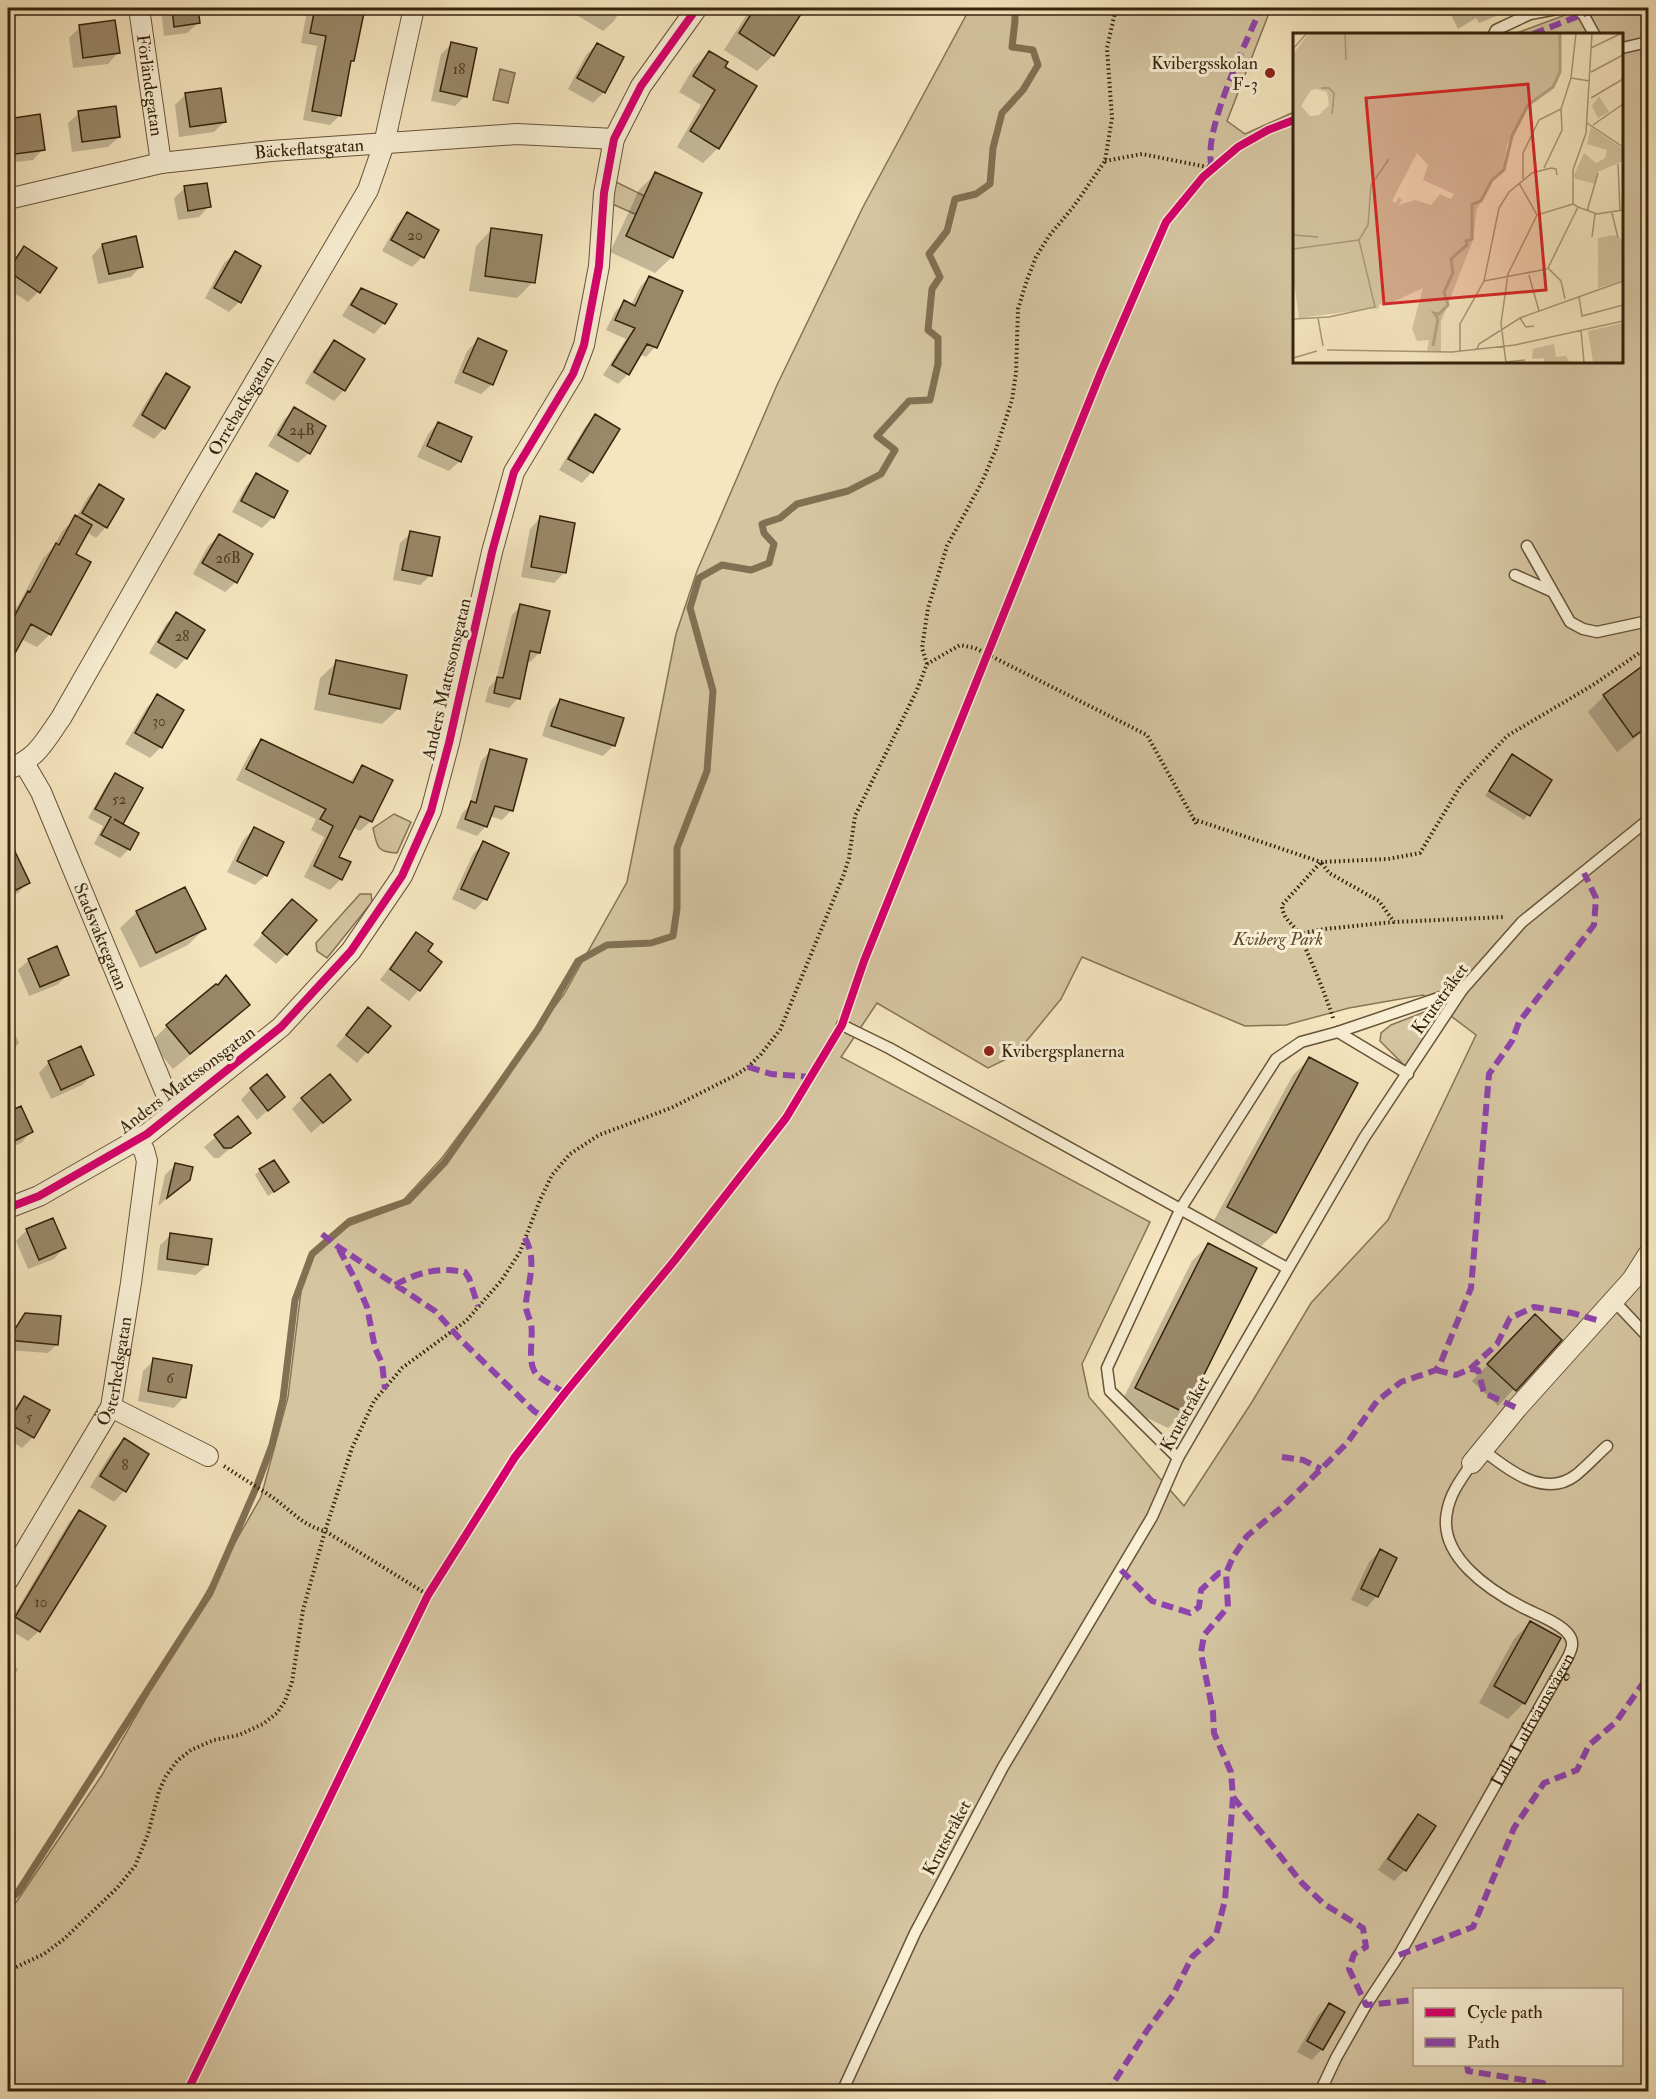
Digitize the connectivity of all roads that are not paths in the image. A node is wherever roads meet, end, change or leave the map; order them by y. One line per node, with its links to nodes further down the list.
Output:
1 (139, 8): 12 (street, Förländegatan)
2 (414, 8): 11 (street, Orrebacksgatan)
3 (697, 8): 10 (street, Anders Mattssonsgatan)
4 (1562, 8): 6 (lane)
5 (1573, 8): 7 (lane)
6 (1494, 33)
7 (1593, 33)
8 (1648, 42): 9 (lane)
9 (1623, 48)
10 (614, 139): 11 (street, Bäckeflatsgatan); 24 (street, Anders Mattssonsgatan)
11 (384, 144): 12 (street, Bäckeflatsgatan); 18 (street, Orrebacksgatan)
12 (161, 163): 13 (street, Bäckeflatsgatan)
13 (8, 199)
14 (1527, 546): 16 (lane)
15 (1515, 575): 16 (lane)
16 (1551, 591): 17 (lane)
17 (1648, 621)
18 (16, 766): 24 (street, Stadsvaktegatan)
19 (1648, 820): 20 (lane, Krutstråket)
20 (1462, 990): 22 (lane); 23 (lane, Krutstråket)
21 (842, 1025): 27 (lane)
22 (1338, 1032): 23 (lane); 27 (lane)
23 (1408, 1074): 29 (lane, Krutstråket)
24 (176, 1110): 25 (street, Anders Mattssonsgatan)
25 (136, 1141): 26 (street, Anders Mattssonsgatan); 32 (street, Österhedsgatan)
26 (8, 1208)
27 (1181, 1208): 29 (lane); 36 (lane)
28 (1648, 1255): 30 (street, Lilla Luftvärnsvägen)
29 (1287, 1268): 36 (lane, Krutstråket)
30 (1614, 1300): 31 (lane); 35 (street, Lilla Luftvärnsvägen)
31 (1648, 1337)
32 (111, 1407): 34 (street); 37 (street, Österhedsgatan)
33 (1607, 1446): 35 (lane)
34 (208, 1456)
35 (1478, 1456): 39 (lane, Lilla Luftvärnsvägen)
36 (1178, 1458): 38 (lane, Krutstråket)
37 (8, 1580)
38 (842, 2091)
39 (1320, 2091)

